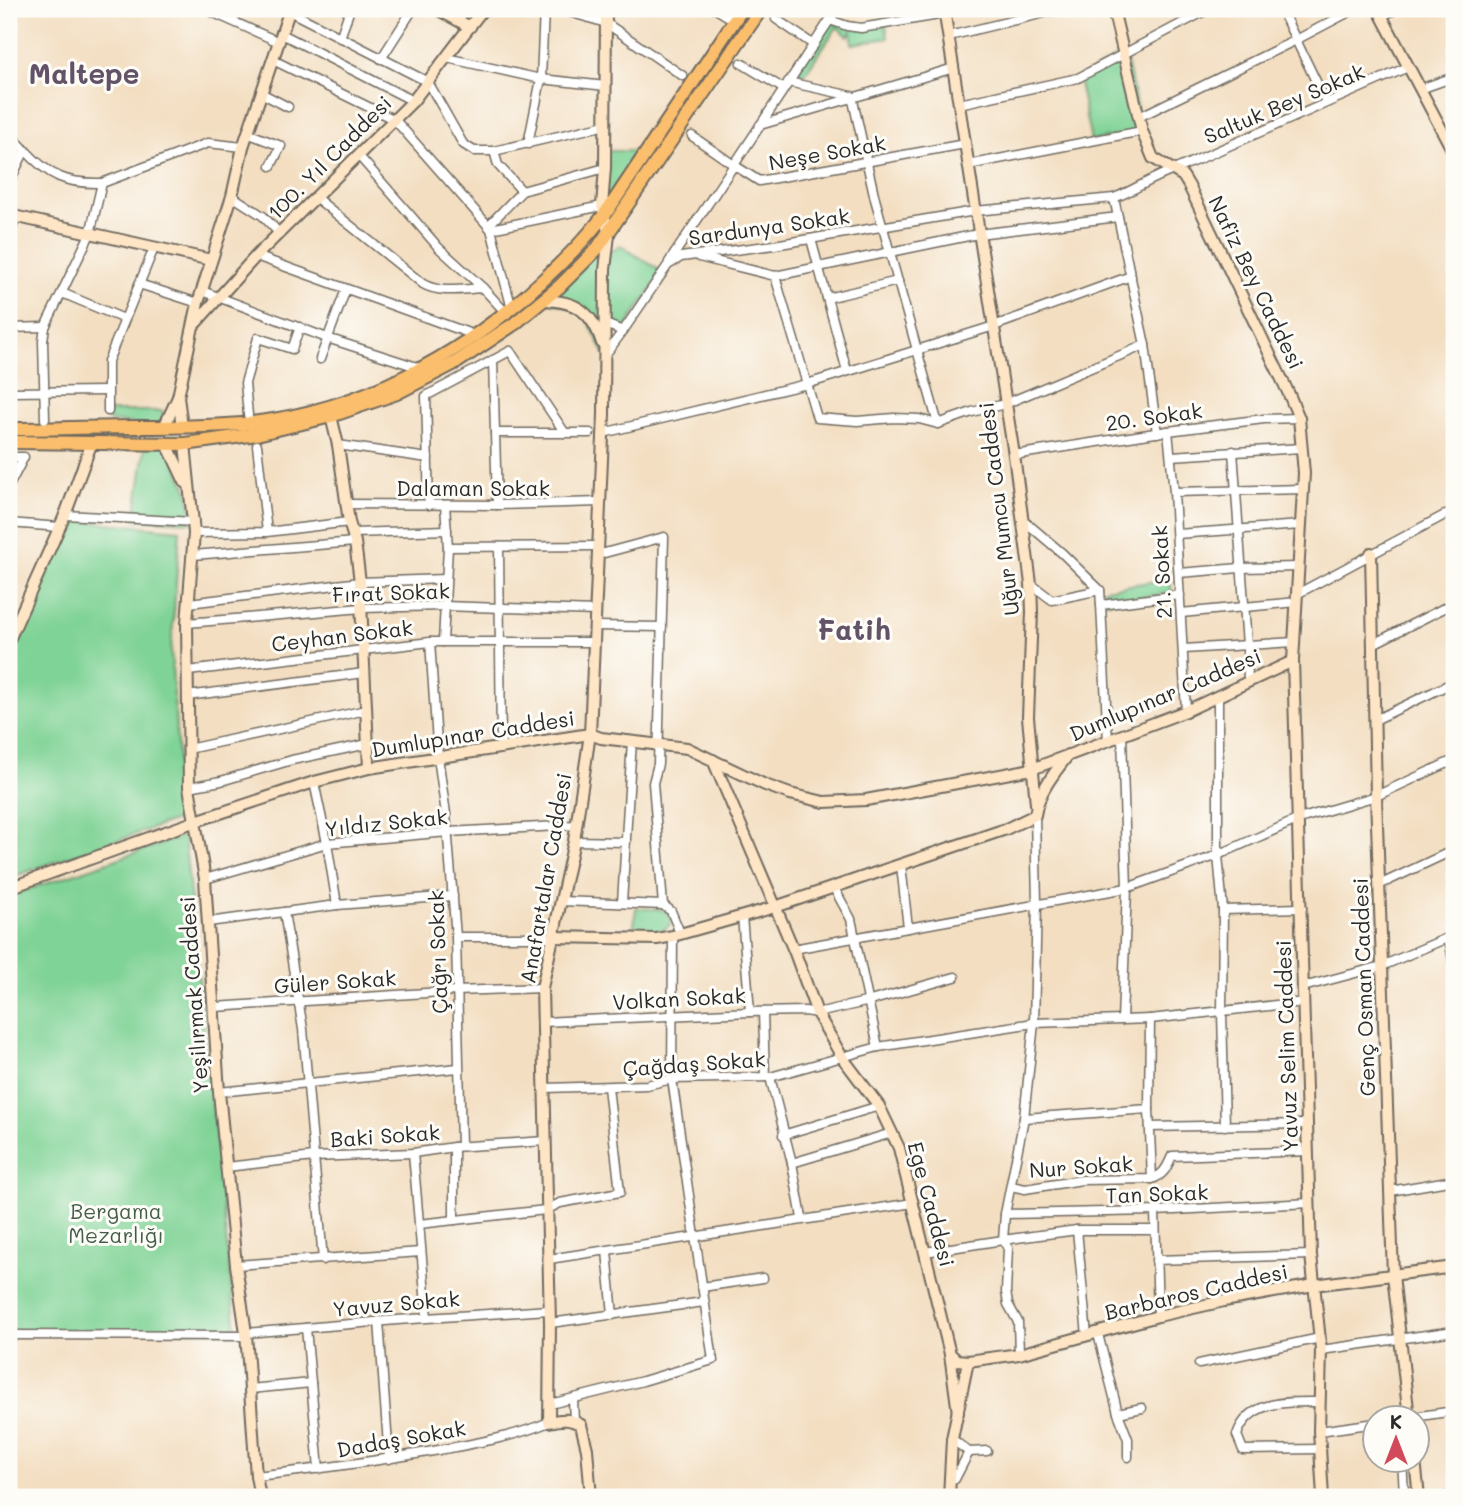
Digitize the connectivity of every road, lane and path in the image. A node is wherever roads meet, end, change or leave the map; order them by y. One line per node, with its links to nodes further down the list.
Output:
1 (205, 9): 27 (street)
2 (350, 9): 28 (street)
3 (413, 9): 33 (street)
4 (438, 9): 25 (street)
5 (483, 9): 25 (street, 100. Yıl Caddesi)
6 (544, 9): 40 (street)
7 (559, 9): 24 (street)
8 (606, 9): 24 (street)
9 (716, 9): 21 (street)
10 (761, 9): 90 (main road)
11 (838, 9): 23 (street)
12 (1061, 9): 26 (street)
13 (1113, 9): 31 (street)
14 (1209, 9): 31 (street)
15 (1281, 9): 29 (street)
16 (1354, 9): 29 (street)
17 (1396, 9): 20 (street)
18 (290, 10): 27 (street); 28 (street)
19 (944, 11): 23 (street); 26 (street, Uğur Mumcu Caddesi)
20 (1380, 12): 36 (street)
21 (738, 14): 80 (main road)
22 (776, 19): 30 (street)
23 (830, 20): 30 (street)
24 (606, 23): 38 (street); 42 (street)
25 (470, 27): 32 (street, 100. Yıl Caddesi)
26 (949, 36): 37 (street, Uğur Mumcu Caddesi)
27 (281, 38): 34 (street); 47 (street)
28 (340, 38): 33 (street)
29 (1296, 40): 48 (street); 51 (street)
30 (814, 45): 43 (street)
31 (1125, 53): 49 (street); 51 (street)
32 (447, 58): 40 (street); 41 (street, 100. Yıl Caddesi)
33 (381, 59): 41 (street)
34 (274, 60): 45 (street); 52 (street)
35 (741, 63): 43 (street)
36 (1408, 67): 44 (street); 48 (street, Saltuk Bey Sokak)
37 (954, 68): 46 (street); 49 (street, Uğur Mumcu Caddesi)
38 (683, 76)
39 (1454, 77): 44 (street)
40 (541, 79): 42 (street); 59 (street)
41 (428, 82): 47 (street, 100. Yıl Caddesi); 63 (street)
42 (606, 86): 53 (street)
43 (786, 86): 46 (street); 54 (street)
44 (1420, 89): 64 (street)
45 (261, 93): 50 (street); 57 (street)
46 (852, 96): 54 (street); 67 (street)
47 (413, 101): 52 (street, 100. Yıl Caddesi)
48 (1326, 102): 72 (street, Saltuk Bey Sokak)
49 (959, 103): 60 (street, Uğur Mumcu Caddesi)
50 (288, 107)
51 (1139, 117): 55 (street)
52 (395, 120): 65 (street, 100. Yıl Caddesi); 85 (street)
53 (606, 125): 59 (street); 71 (street)
54 (760, 125): 69 (street)
55 (1142, 131): 66 (street); 68 (street)
56 (9, 133): 62 (street)
57 (247, 133): 61 (street); 70 (street)
58 (692, 136): 69 (street, Neşe Sokak)
59 (528, 144): 63 (street)
60 (965, 145): 67 (street, Neşe Sokak); 68 (street, Uğur Mumcu Caddesi)
61 (243, 147): 75 (street); 77 (street)
62 (24, 150): 74 (street); 75 (street)
63 (494, 151): 76 (street)
64 (1454, 153)
65 (359, 156): 78 (street, 100. Yıl Caddesi); 106 (street)
66 (1153, 158): 72 (street, Nafiz Bey Caddesi); 73 (street)
67 (866, 163): 69 (street, Neşe Sokak); 84 (street)
68 (968, 164): 81 (street, Uğur Mumcu Caddesi)
69 (734, 165): 99 (street)
70 (271, 166)
71 (605, 168): 76 (street); 80 (street)
72 (1174, 170): 73 (street, Saltuk Bey Sokak); 141 (street, Nafiz Bey Caddesi)
73 (1155, 176): 79 (street, Saltuk Bey Sokak)
74 (9, 183)
75 (102, 183): 87 (street)
76 (522, 191): 85 (street)
77 (232, 196): 88 (street); 98 (street)
78 (315, 197): 88 (street, 100. Yıl Caddesi); 106 (street)
79 (1115, 198): 81 (street, Sardunya Sokak); 83 (street)
80 (603, 211): 85 (street); 86 (main road); 90 (street)
81 (975, 211): 84 (street, Sardunya Sokak); 89 (street, Uğur Mumcu Caddesi)
82 (12, 216): 87 (street); 91 (street)
83 (1118, 217): 89 (street); 103 (street)
84 (883, 227): 92 (street, Sardunya Sokak); 95 (street)
85 (490, 228): 114 (street)
86 (593, 228): 93 (street); 114 (main road)
87 (90, 234): 94 (street); 109 (street)
88 (279, 234): 97 (street, 100. Yıl Caddesi)
89 (978, 234): 95 (street); 118 (street, Uğur Mumcu Caddesi)
90 (609, 235): 93 (main road); 101 (street, Anafartalar Caddesi)
91 (9, 236)
92 (811, 239): 96 (street, Sardunya Sokak); 100 (street)
93 (600, 246): 101 (street); 112 (main road)
94 (154, 248): 98 (street); 105 (street)
95 (891, 253): 100 (street); 104 (street)
96 (692, 255): 99 (street, Sardunya Sokak); 102 (street)
97 (256, 256): 107 (street); 110 (street, 100. Yıl Caddesi)
98 (211, 260): 108 (street)
99 (668, 265): 122 (street, Sardunya Sokak)
100 (818, 267): 102 (street); 111 (street)
101 (605, 270): 116 (street, Anafartalar Caddesi)
102 (775, 276): 132 (street)
103 (1131, 276): 118 (street); 125 (street)
104 (898, 281): 111 (street); 126 (street)
105 (139, 284): 113 (street); 115 (street)
106 (483, 288): 114 (street)
107 (346, 289): 123 (street); 124 (street)
108 (202, 291): 110 (street); 113 (street)
109 (62, 293): 115 (street); 119 (street)
110 (219, 296): 117 (street, 100. Yıl Caddesi); 120 (street)
111 (827, 298): 131 (street)
112 (543, 300): 127 (street); 140 (main road)
113 (198, 303): 117 (street)
114 (509, 312): 123 (main road)
115 (124, 319): 134 (street)
116 (605, 324): 122 (street); 127 (street, Anafartalar Caddesi)
117 (193, 326): 136 (street)
118 (993, 326): 126 (street); 137 (street, Uğur Mumcu Caddesi)
119 (46, 327): 121 (street); 133 (street)
120 (300, 327): 124 (street); 139 (street)
121 (9, 328)
122 (623, 331): 127 (street, Sardunya Sokak)
123 (477, 336): 130 (main road)
124 (327, 338): 128 (street); 130 (street)
125 (1145, 345): 137 (street); 152 (street)
126 (917, 350): 131 (street); 143 (street)
127 (605, 355): 151 (street, Anafartalar Caddesi)
128 (320, 359)
129 (493, 360): 148 (street); 149 (street); 164 (street)
130 (420, 369): 144 (main road)
131 (847, 371): 132 (street)
132 (807, 384): 143 (street); 151 (street)
133 (44, 391): 134 (street); 135 (street); 142 (street)
134 (107, 391): 138 (street)
135 (9, 392)
136 (178, 397): 144 (street); 145 (street)
137 (1006, 404): 143 (street); 161 (street, Uğur Mumcu Caddesi)
138 (108, 411)
139 (248, 415)
140 (331, 416): 156 (main road); 158 (street)
141 (1299, 418): 147 (street, 20. Sokak); 159 (street, Nafiz Bey Caddesi)
142 (45, 419)
143 (938, 424)
144 (182, 426): 145 (main road); 156 (main road)
145 (164, 427): 146 (main road); 155 (main road)
146 (9, 429)
147 (1168, 432): 152 (street, 20. Sokak); 162 (street, 21. Sokak)
148 (495, 433): 149 (street); 174 (street)
149 (565, 433): 150 (street)
150 (590, 433)
151 (603, 433): 170 (street, Anafartalar Caddesi)
152 (1157, 433): 161 (street, 20. Sokak)
153 (9, 442): 154 (main road)
154 (92, 442): 155 (main road); 176 (street)
155 (167, 444): 156 (main road); 167 (street, Yeşilırmak Caddesi)
156 (185, 444): 167 (street, Yeşilırmak Caddesi)
157 (257, 445): 184 (street)
158 (338, 445): 164 (street); 171 (street)
159 (1302, 448): 160 (street); 166 (street, Nafiz Bey Caddesi)
160 (1233, 451): 162 (street); 168 (street)
161 (1014, 456): 177 (street, Uğur Mumcu Caddesi)
162 (1171, 456): 169 (street, 21. Sokak)
163 (9, 457): 165 (street)
164 (428, 457): 172 (street)
165 (9, 486)
166 (1304, 489): 168 (street); 179 (street, Nafiz Bey Caddesi)
167 (188, 491): 181 (street, Yeşilırmak Caddesi)
168 (1235, 491): 169 (street); 183 (street)
169 (1174, 492): 186 (street, 21. Sokak)
170 (600, 502): 174 (street, Dalaman Sokak); 189 (street, Anafartalar Caddesi)
171 (346, 504): 172 (street, Dalaman Sokak); 185 (street)
172 (429, 505): 173 (street, Dalaman Sokak)
173 (445, 505): 174 (street, Dalaman Sokak); 182 (street)
174 (497, 505)
175 (1454, 510): 190 (street)
176 (65, 515): 180 (street); 181 (street)
177 (1022, 519): 197 (street, Uğur Mumcu Caddesi); 198 (street)
178 (9, 523): 180 (street)
179 (1301, 525): 183 (street); 192 (street, Nafiz Bey Caddesi)
180 (60, 527): 213 (street)
181 (194, 528): 184 (street); 191 (street, Yeşilırmak Caddesi)
182 (447, 530): 185 (street); 187 (street)
183 (1238, 530): 186 (street); 193 (street)
184 (267, 531): 185 (street)
185 (352, 532): 191 (street); 196 (street)
186 (1177, 534): 194 (street, 21. Sokak)
187 (448, 547): 188 (street); 195 (street)
188 (499, 547): 189 (street); 207 (street)
189 (597, 551): 208 (street, Anafartalar Caddesi); 212 (street)
190 (1371, 553): 200 (street); 219 (street, Genç Osman Caddesi)
191 (192, 555): 201 (street, Yeşilırmak Caddesi)
192 (1299, 567): 193 (street); 200 (street, Nafiz Bey Caddesi)
193 (1240, 568): 194 (street); 205 (street)
194 (1179, 573): 199 (street, 21. Sokak)
195 (445, 579): 196 (street); 204 (street)
196 (360, 582): 201 (street); 206 (street)
197 (1031, 584): 198 (street); 246 (street, Uğur Mumcu Caddesi)
198 (1100, 590): 203 (street)
199 (1180, 595): 203 (street); 209 (street, 21. Sokak)
200 (1297, 598): 205 (street); 218 (street, Yavuz Selim Caddesi)
201 (189, 603): 210 (street, Yeşilırmak Caddesi)
202 (1454, 603): 219 (street)
203 (1101, 605): 236 (street)
204 (443, 606): 206 (street, Fırat Sokak); 207 (street, Fırat Sokak); 215 (street)
205 (1244, 607): 209 (street); 220 (street)
206 (362, 608): 210 (street, Fırat Sokak); 222 (street)
207 (500, 609): 208 (street, Fırat Sokak); 216 (street)
208 (596, 611): 211 (street, Anafartalar Caddesi)
209 (1181, 613): 221 (street, 21. Sokak)
210 (187, 623): 224 (street, Yeşilırmak Caddesi)
211 (595, 626): 212 (street); 217 (street, Anafartalar Caddesi)
212 (662, 627): 238 (street)
213 (9, 640)
214 (430, 642): 215 (street, Ceyhan Sokak); 222 (street, Ceyhan Sokak); 242 (street, Çağrı Sokak)
215 (443, 642): 216 (street, Ceyhan Sokak)
216 (500, 642): 217 (street, Ceyhan Sokak); 240 (street)
217 (595, 642): 233 (street, Anafartalar Caddesi)
218 (1294, 642): 220 (street); 223 (street, Yavuz Selim Caddesi)
219 (1373, 644): 232 (street, Genç Osman Caddesi)
220 (1247, 645): 221 (street); 226 (street)
221 (1184, 649): 231 (street, 21. Sokak)
222 (363, 650): 224 (street, Ceyhan Sokak); 225 (street)
223 (1293, 661): 226 (street, Dumlupınar Caddesi); 251 (street, Yavuz Selim Caddesi)
224 (188, 671): 228 (street, Yeşilırmak Caddesi)
225 (364, 673): 228 (street); 230 (street)
226 (1248, 682): 229 (street, Dumlupınar Caddesi)
227 (1454, 682): 232 (street)
228 (187, 696): 239 (street, Yeşilırmak Caddesi)
229 (1218, 697): 231 (street, Dumlupınar Caddesi); 259 (street)
230 (366, 710): 237 (street); 239 (street)
231 (1186, 711): 234 (street, Dumlupınar Caddesi)
232 (1375, 720): 249 (street, Genç Osman Caddesi)
233 (590, 734): 235 (street, Dumlupınar Caddesi); 240 (street, Dumlupınar Caddesi); 253 (street, Anafartalar Caddesi)
234 (1122, 736): 236 (street, Dumlupınar Caddesi); 265 (street)
235 (632, 741): 238 (street, Dumlupınar Caddesi); 256 (street)
236 (1108, 742): 241 (street, Dumlupınar Caddesi)
237 (368, 744): 245 (street); 248 (street)
238 (659, 744): 243 (street, Dumlupınar Caddesi); 271 (street)
239 (188, 749): 248 (street, Yeşilırmak Caddesi)
240 (501, 749): 242 (street, Dumlupınar Caddesi)
241 (1068, 755): 246 (street, Dumlupınar Caddesi); 250 (street, Dumlupınar Caddesi)
242 (438, 757): 245 (street, Dumlupınar Caddesi); 254 (street, Çağrı Sokak)
243 (713, 760): 246 (street, Dumlupınar Caddesi); 272 (street)
244 (1454, 760): 249 (street)
245 (369, 768): 247 (street, Dumlupınar Caddesi)
246 (1032, 769): 250 (street, Uğur Mumcu Caddesi)
247 (314, 782): 252 (street, Dumlupınar Caddesi); 257 (street)
248 (190, 787): 252 (street, Yeşilırmak Caddesi)
249 (1376, 796): 251 (street); 262 (street, Genç Osman Caddesi)
250 (1035, 810): 260 (street); 269 (street)
251 (1299, 819): 259 (street); 273 (street, Yavuz Selim Caddesi)
252 (196, 821): 261 (street, Yeşilırmak Caddesi); 263 (street, Dumlupınar Caddesi)
253 (576, 825): 254 (street, Yıldız Sokak); 255 (street, Anafartalar Caddesi)
254 (448, 832): 257 (street, Yıldız Sokak); 266 (street, Çağrı Sokak)
255 (574, 841): 256 (street); 267 (street, Anafartalar Caddesi)
256 (626, 842): 268 (street)
257 (327, 843): 261 (street, Yıldız Sokak); 270 (street)
258 (1454, 850): 262 (street)
259 (1217, 855): 265 (street); 274 (street)
260 (901, 865): 264 (street); 278 (street)
261 (205, 879): 277 (street, Yeşilırmak Caddesi)
262 (1379, 885): 285 (street, Genç Osman Caddesi)
263 (9, 888)
264 (834, 888): 272 (street); 283 (street)
265 (1126, 888): 269 (street); 301 (street)
266 (453, 896): 270 (street); 281 (street, Çağrı Sokak)
267 (561, 901): 268 (street); 282 (street, Anafartalar Caddesi)
268 (622, 903): 271 (street)
269 (1037, 903): 278 (street); 303 (street)
270 (337, 905): 275 (street)
271 (663, 905): 279 (street)
272 (775, 907): 276 (street); 284 (street, Ege Caddesi)
273 (1302, 908): 274 (street); 288 (street, Yavuz Selim Caddesi)
274 (1223, 910): 297 (street)
275 (284, 912): 277 (street); 291 (street)
276 (742, 916): 279 (street); 295 (street)
277 (208, 922): 294 (street, Yeşilırmak Caddesi)
278 (908, 928): 283 (street)
279 (676, 934): 282 (street); 299 (street)
280 (1452, 936): 285 (street); 286 (street)
281 (456, 937): 282 (street); 290 (street, Çağrı Sokak)
282 (553, 937): 289 (street, Anafartalar Caddesi)
283 (855, 938): 284 (street); 292 (street)
284 (793, 950): 298 (street, Ege Caddesi)
285 (1382, 967): 288 (street); 331 (street, Genç Osman Caddesi)
286 (1454, 967)
287 (955, 976): 292 (street, Volkan Sokak)
288 (1303, 987): 293 (street, Yavuz Selim Caddesi)
289 (542, 988): 290 (street, Güler Sokak); 302 (street, Anafartalar Caddesi)
290 (456, 991): 291 (street, Güler Sokak); 306 (street, Çağrı Sokak)
291 (298, 1000): 294 (street, Güler Sokak); 309 (street)
292 (870, 1001): 298 (street, Volkan Sokak); 304 (street)
293 (1304, 1002): 297 (street, Çağdaş Sokak); 316 (street, Yavuz Selim Caddesi)
294 (215, 1007): 312 (street, Yeşilırmak Caddesi)
295 (750, 1012): 296 (street, Volkan Sokak); 299 (street, Volkan Sokak)
296 (764, 1012): 298 (street, Volkan Sokak); 307 (street)
297 (1222, 1012): 300 (street, Çağdaş Sokak); 317 (street)
298 (817, 1013): 305 (street, Ege Caddesi)
299 (673, 1015): 302 (street, Volkan Sokak); 308 (street)
300 (1150, 1019): 301 (street, Çağdaş Sokak); 314 (street)
301 (1122, 1020): 303 (street, Çağdaş Sokak)
302 (543, 1022): 311 (street, Anafartalar Caddesi)
303 (1034, 1023): 304 (street, Çağdaş Sokak); 315 (street)
304 (878, 1047): 305 (street, Çağdaş Sokak)
305 (842, 1057): 307 (street, Çağdaş Sokak); 313 (street, Ege Caddesi)
306 (458, 1068): 309 (street); 322 (street, Çağrı Sokak)
307 (768, 1077): 308 (street, Çağdaş Sokak); 320 (street)
308 (672, 1079): 310 (street, Çağdaş Sokak); 342 (street)
309 (309, 1083): 312 (street); 325 (street)
310 (608, 1087): 311 (street, Çağdaş Sokak); 334 (street)
311 (545, 1088): 321 (street, Anafartalar Caddesi)
312 (219, 1092): 327 (street, Yeşilırmak Caddesi)
313 (879, 1105): 319 (street, Ege Caddesi); 320 (street)
314 (1149, 1109): 315 (street); 318 (street)
315 (1024, 1118): 330 (street)
316 (1308, 1124): 317 (street); 323 (street, Yavuz Selim Caddesi)
317 (1225, 1126): 318 (street)
318 (1150, 1127): 328 (street)
319 (892, 1133): 326 (street); 332 (street, Ege Caddesi)
320 (783, 1135): 326 (street)
321 (546, 1141): 322 (street, Baki Sokak); 334 (street, Anafartalar Caddesi)
322 (457, 1147): 324 (street, Baki Sokak); 338 (street, Çağrı Sokak)
323 (1308, 1151): 328 (street, Nur Sokak); 333 (street, Yavuz Selim Caddesi)
324 (413, 1153): 325 (street, Baki Sokak); 339 (street)
325 (314, 1157): 327 (street, Baki Sokak); 349 (street)
326 (792, 1163): 337 (street)
327 (226, 1167): 351 (street, Yeşilırmak Caddesi)
328 (1152, 1179): 330 (street, Nur Sokak)
329 (1454, 1180): 331 (street)
330 (1011, 1186): 336 (street)
331 (1390, 1191): 353 (street, Genç Osman Caddesi)
332 (913, 1203): 337 (street); 346 (street, Ege Caddesi)
333 (1310, 1203): 335 (street, Tan Sokak); 347 (street, Yavuz Selim Caddesi)
334 (546, 1210): 338 (street); 348 (street, Anafartalar Caddesi)
335 (1155, 1212): 336 (street, Tan Sokak); 341 (street)
336 (1005, 1214): 343 (street)
337 (802, 1219): 342 (street)
338 (454, 1220): 339 (street)
339 (418, 1224): 345 (street)
340 (1077, 1230): 341 (street); 343 (street); 368 (street)
341 (1155, 1230): 350 (street)
342 (694, 1235): 344 (street); 356 (street)
343 (1003, 1240): 346 (street); 373 (street)
344 (607, 1251): 348 (street); 359 (street)
345 (421, 1252): 349 (street); 361 (street)
346 (925, 1252): 372 (street, Ege Caddesi)
347 (1311, 1255): 350 (street); 355 (street, Yavuz Selim Caddesi)
348 (549, 1259): 358 (street, Anafartalar Caddesi)
349 (323, 1260): 351 (street)
350 (1156, 1260): 360 (street)
351 (236, 1265): 366 (street, Yeşilırmak Caddesi)
352 (1454, 1267): 353 (street, Barbaros Caddesi)
353 (1393, 1275): 355 (street, Barbaros Caddesi); 370 (street, Genç Osman Caddesi)
354 (763, 1278): 356 (street)
355 (1314, 1285): 360 (street, Barbaros Caddesi); 369 (street, Yavuz Selim Caddesi)
356 (702, 1287): 357 (street)
357 (704, 1301): 359 (street); 378 (street)
358 (549, 1310): 361 (street, Yavuz Sokak); 363 (street, Anafartalar Caddesi)
359 (613, 1315): 363 (street)
360 (1158, 1316): 368 (street, Barbaros Caddesi)
361 (427, 1317): 362 (street, Yavuz Sokak)
362 (379, 1321): 364 (street, Yavuz Sokak); 396 (street)
363 (550, 1323): 380 (street, Anafartalar Caddesi)
364 (306, 1328): 366 (street, Yavuz Sokak); 376 (street)
365 (1454, 1331): 370 (street)
366 (246, 1334): 367 (street, Yavuz Sokak); 377 (street, Yeşilırmak Caddesi)
367 (9, 1335)
368 (1093, 1335): 373 (street, Barbaros Caddesi); 385 (street)
369 (1320, 1338): 371 (street, Yavuz Selim Caddesi); 375 (street)
370 (1400, 1339): 371 (street); 381 (street, Genç Osman Caddesi)
371 (1321, 1350): 379 (street, Yavuz Selim Caddesi)
372 (950, 1354): 374 (street); 384 (street, Ege Caddesi)
373 (1019, 1354): 374 (street, Barbaros Caddesi)
374 (968, 1362): 384 (street, Ege Caddesi)
375 (1199, 1364)
376 (311, 1383): 377 (street); 397 (street)
377 (250, 1389): 400 (street, Yeşilırmak Caddesi)
378 (573, 1399): 380 (street); 387 (street)
379 (1319, 1402): 390 (street, Yavuz Selim Caddesi); 392 (street)
380 (550, 1404): 388 (street, Anafartalar Caddesi)
381 (1407, 1404)
382 (1142, 1408): 385 (street)
383 (1454, 1411): 386 (street)
384 (958, 1412): 391 (street, Ege Caddesi)
385 (1118, 1413): 395 (street)
386 (1432, 1414)
387 (574, 1421): 388 (street); 405 (street)
388 (549, 1422): 396 (street, Dadaş Sokak)
389 (1362, 1425): 390 (street)
390 (1319, 1431): 392 (street, Yavuz Selim Caddesi)
391 (952, 1440): 393 (street); 406 (street, Ege Caddesi)
392 (1321, 1450): 407 (street, Yavuz Selim Caddesi)
393 (969, 1451): 394 (street); 401 (street)
394 (987, 1451)
395 (1128, 1457)
396 (389, 1460): 397 (street, Dadaş Sokak)
397 (319, 1469): 400 (street, Dadaş Sokak)
398 (1403, 1474): 402 (street)
399 (1416, 1474): 409 (street)
400 (256, 1476): 404 (street, Yeşilırmak Caddesi)
401 (955, 1479)
402 (1404, 1495): 408 (street)
403 (1454, 1496): 410 (street)
404 (260, 1497)
405 (591, 1497)
406 (949, 1497)
407 (1324, 1497)
408 (1381, 1497)
409 (1419, 1497)
410 (1445, 1497)

